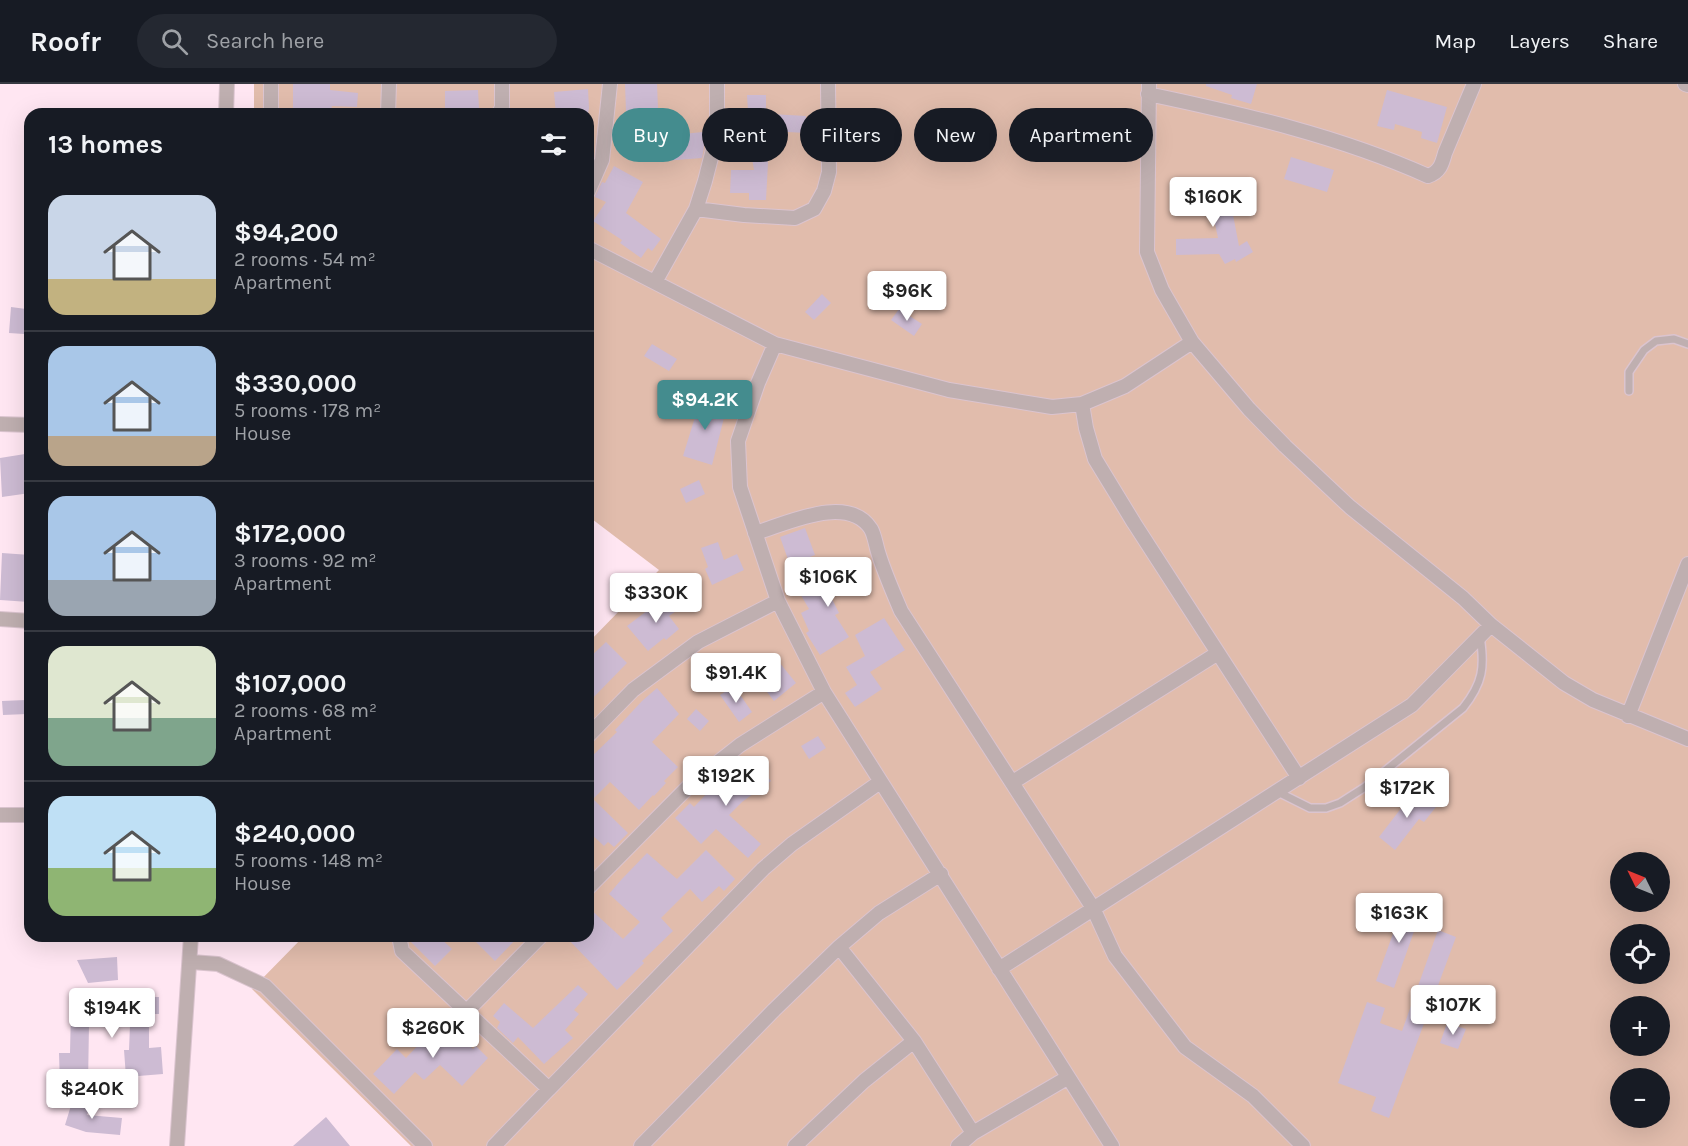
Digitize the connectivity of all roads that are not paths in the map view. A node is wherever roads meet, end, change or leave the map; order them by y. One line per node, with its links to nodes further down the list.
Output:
1 (227, 84): 10 (street)
2 (271, 84): 11 (street)
3 (388, 84): 12 (street)
4 (502, 84): 13 (street)
5 (610, 84): 14 (street)
6 (717, 84): 15 (street)
7 (828, 84): 15 (street)
8 (1474, 84): 9 (street)
9 (1148, 89): 18 (street)
10 (226, 108)
11 (271, 108)
12 (388, 108)
13 (502, 108)
14 (594, 178)
15 (696, 209): 17 (street)
16 (594, 251): 17 (street)
17 (655, 282): 19 (street)
18 (1192, 342): 22 (street); 30 (street)
19 (775, 344): 22 (street); 25 (street)
20 (1688, 344): 21 (lane)
21 (1629, 391)
22 (1082, 404): 32 (street)
23 (0, 424): 24 (street)
24 (24, 425)
25 (755, 533): 27 (street); 39 (street)
26 (1688, 564): 34 (street)
27 (778, 601): 33 (street); 35 (street)
28 (0, 620): 29 (street)
29 (24, 621)
30 (1491, 625): 31 (street); 34 (street)
31 (1480, 636): 37 (street); 40 (lane)
32 (1218, 653): 37 (street); 39 (street)
33 (824, 692): 38 (street); 44 (street)
34 (1628, 716): 36 (street)
35 (594, 730)
36 (1688, 739)
37 (1299, 778): 40 (street)
38 (880, 782): 43 (street); 55 (street)
39 (1013, 782): 45 (street)
40 (1278, 792): 45 (street)
41 (0, 815): 42 (street)
42 (24, 815)
43 (941, 874): 49 (street); 51 (street)
44 (594, 882)
45 (1093, 908): 51 (street); 64 (street)
46 (191, 942): 50 (street)
47 (400, 942): 52 (street)
48 (535, 942): 52 (street)
49 (839, 947): 53 (street); 60 (street)
50 (191, 962): 57 (street); 58 (street)
51 (999, 969): 54 (street)
52 (467, 1011): 55 (street)
53 (914, 1041): 56 (street); 61 (street)
54 (1067, 1078): 56 (street); 63 (street)
55 (549, 1089): 59 (street)
56 (973, 1133): 62 (street)
57 (177, 1146)
58 (425, 1146)
59 (494, 1146)
60 (641, 1146)
61 (795, 1146)
62 (958, 1146)
63 (1112, 1146)
64 (1303, 1146)

